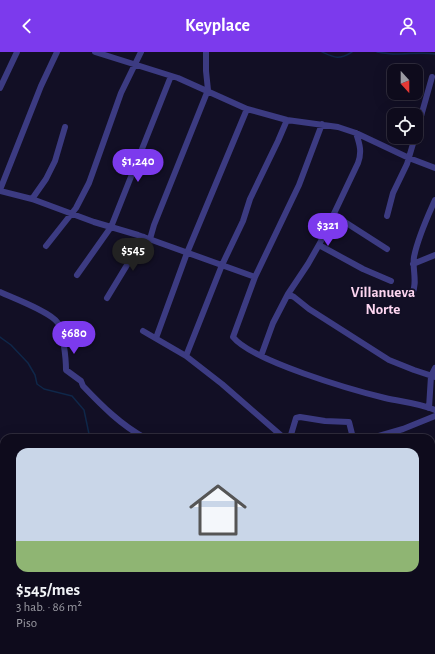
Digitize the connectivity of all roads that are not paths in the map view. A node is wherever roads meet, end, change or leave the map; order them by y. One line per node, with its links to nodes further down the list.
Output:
1 (17, 52): 9 (street)
2 (57, 52): 20 (street)
3 (97, 52): 6 (street)
4 (140, 52): 6 (street)
5 (206, 52): 10 (street)
6 (134, 64): 7 (street); 23 (street)
7 (171, 76): 10 (street); 26 (street)
8 (432, 77): 12 (street)
9 (0, 88)
10 (208, 90): 11 (street); 27 (street)
11 (247, 109): 13 (street); 31 (street)
12 (423, 109)
13 (287, 120): 14 (street); 34 (street)
14 (322, 124): 16 (street); 36 (street)
15 (65, 127): 21 (street)
16 (356, 133): 18 (street); 24 (street)
17 (413, 144): 18 (street)
18 (409, 158): 19 (street); 25 (street)
19 (435, 168)
20 (0, 190): 21 (street)
21 (32, 199): 23 (street)
22 (435, 200): 33 (street)
23 (72, 213): 26 (street); 29 (street)
24 (334, 216): 28 (street); 30 (street)
25 (387, 216)
26 (110, 227): 27 (street); 35 (street)
27 (147, 238): 31 (street); 41 (street)
28 (319, 245): 37 (street); 39 (street)
29 (46, 246)
30 (387, 249)
31 (187, 253): 34 (street); 43 (street)
32 (435, 255): 33 (street)
33 (413, 264): 40 (street)
34 (222, 265): 36 (street); 44 (street)
35 (77, 275)
36 (255, 277): 45 (street)
37 (391, 281)
38 (0, 292): 50 (street)
39 (288, 294): 45 (street); 47 (street)
40 (412, 294)
41 (107, 298)
42 (143, 331): 43 (street)
43 (156, 338): 44 (street)
44 (186, 356): 51 (street)
45 (261, 356): 48 (street)
46 (435, 368): 47 (street)
47 (433, 376): 48 (street)
48 (432, 409)
49 (435, 416): 54 (street)
50 (139, 434)
51 (279, 434)
52 (291, 434): 53 (street)
53 (352, 434)
54 (386, 434)

